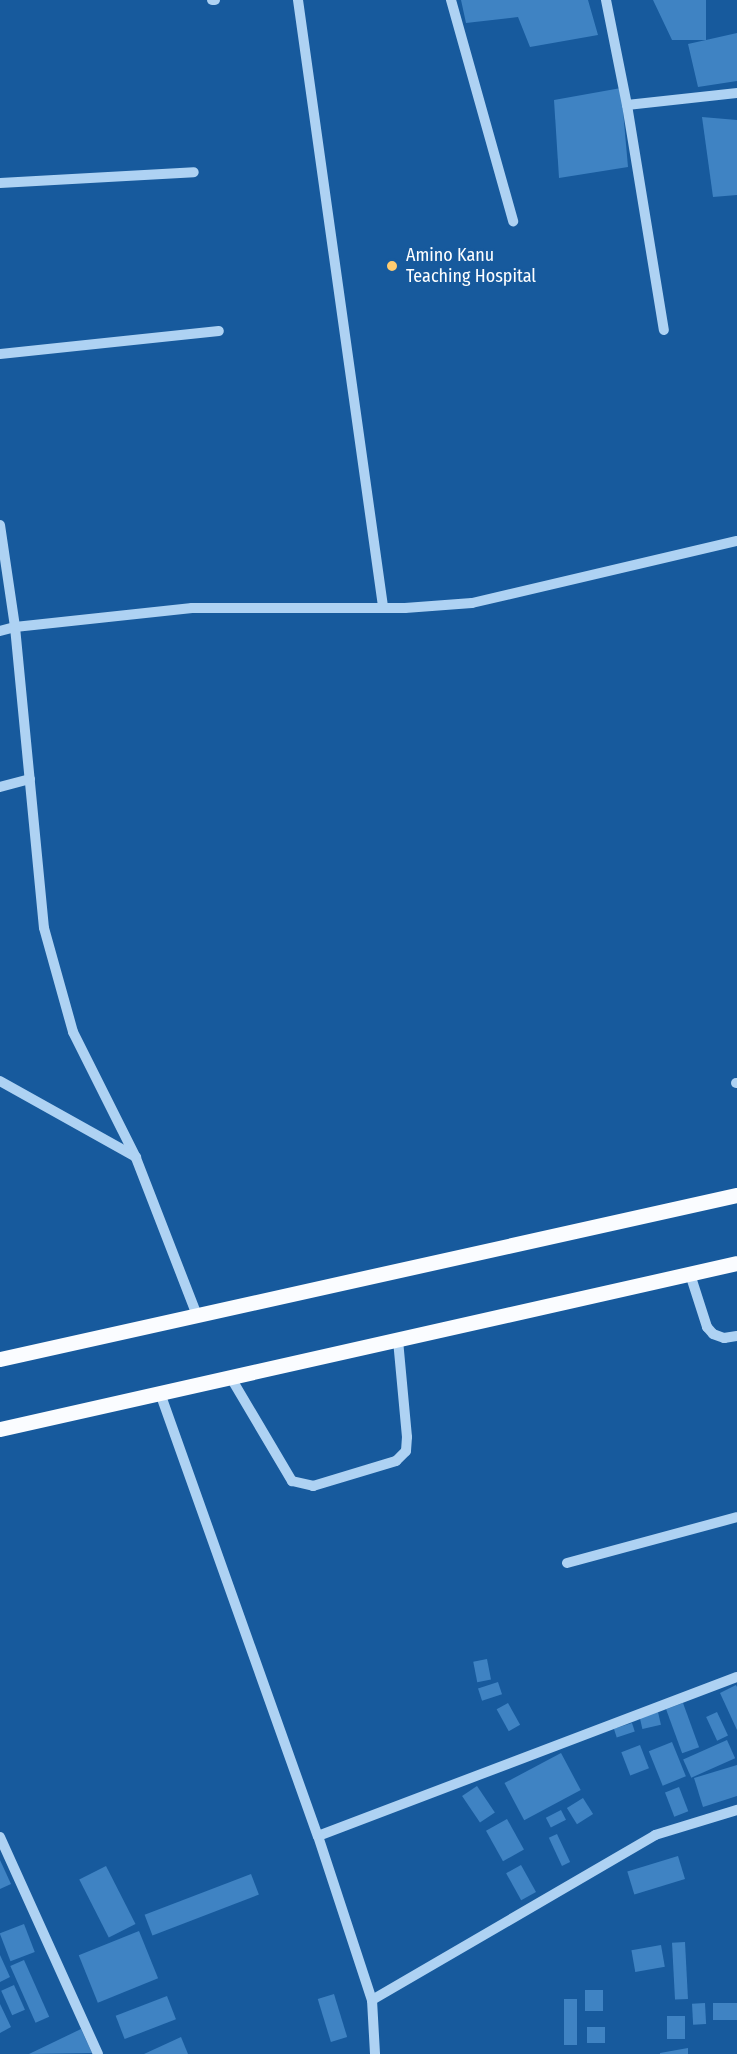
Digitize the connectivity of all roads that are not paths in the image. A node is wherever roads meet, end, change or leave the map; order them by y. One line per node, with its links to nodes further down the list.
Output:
1 (298, 0): 14 (street)
2 (451, 0): 8 (street)
3 (606, 0): 5 (street)
4 (737, 93): 5 (street)
5 (627, 105): 9 (street)
6 (194, 172): 7 (street)
7 (0, 183)
8 (513, 221)
9 (664, 330)
10 (219, 332): 11 (street)
11 (0, 354)
12 (0, 525): 15 (street)
13 (737, 541): 14 (street)
14 (383, 606): 15 (street)
15 (15, 627): 16 (street); 17 (street)
16 (0, 631)
17 (30, 779): 18 (street); 20 (street)
18 (0, 787)
19 (0, 1081): 20 (street)
20 (136, 1158): 24 (street)
21 (737, 1195): 24 (main road)
22 (737, 1263): 23 (main road)
23 (690, 1274): 25 (street); 26 (main road)
24 (197, 1315): 27 (main road)
25 (737, 1336)
26 (398, 1340): 28 (main road); 28 (street)
27 (0, 1359)
28 (231, 1378): 29 (main road)
29 (160, 1393): 30 (main road); 35 (street)
30 (0, 1429)
31 (737, 1517): 32 (street)
32 (567, 1563)
33 (737, 1677): 35 (street)
34 (737, 1810): 37 (street)
35 (318, 1836): 37 (street)
36 (0, 1837): 38 (street)
37 (372, 2000): 39 (street)
38 (98, 2054)
39 (375, 2054)

